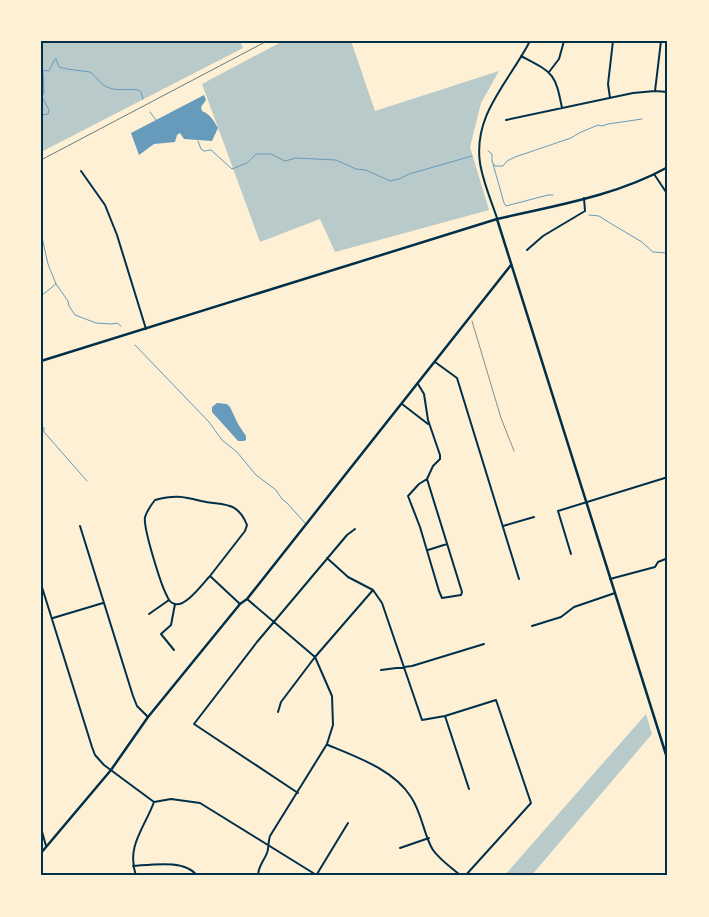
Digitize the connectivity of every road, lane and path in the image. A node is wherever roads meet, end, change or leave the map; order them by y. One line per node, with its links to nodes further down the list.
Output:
1 (530, 41): 5 (street)
2 (564, 41): 6 (street)
3 (613, 41): 9 (street)
4 (661, 41): 7 (street)
5 (521, 56): 6 (street); 17 (street)
6 (549, 72): 10 (street)
7 (655, 91): 8 (street); 9 (street)
8 (668, 92)
9 (610, 98): 10 (street)
10 (562, 108): 11 (street)
11 (506, 120)
12 (668, 166): 14 (main road)
13 (80, 171): 21 (street)
14 (654, 174): 15 (street); 16 (main road)
15 (668, 195)
16 (584, 198): 17 (main road); 18 (street)
17 (497, 220): 19 (main road); 21 (main road)
18 (526, 250)
19 (511, 265): 20 (main road); 30 (main road)
20 (470, 315): 23 (main road); 27 (path)
21 (146, 329): 22 (main road)
22 (41, 362)
23 (435, 362): 24 (main road); 33 (street)
24 (418, 384): 25 (main road); 26 (street)
25 (402, 404): 26 (street); 46 (main road)
26 (430, 425): 29 (street)
27 (514, 451)
28 (668, 477): 30 (street)
29 (427, 479): 35 (street); 36 (street)
30 (587, 502): 37 (street); 42 (main road)
31 (534, 517): 33 (street)
32 (80, 526): 48 (street)
33 (503, 526): 41 (street)
34 (356, 529): 38 (street)
35 (447, 544): 36 (street); 36 (street)
36 (427, 550)
37 (571, 554)
38 (327, 558): 44 (street); 53 (street)
39 (668, 558): 42 (street)
40 (210, 576): 47 (street); 49 (street); 50 (street)
41 (519, 579)
42 (610, 579): 45 (main road)
43 (41, 584): 52 (street)
44 (373, 590): 57 (street); 58 (street)
45 (615, 593): 54 (street); 64 (main road)
46 (247, 599): 50 (main road); 53 (street)
47 (169, 600): 49 (street); 51 (street)
48 (103, 603): 52 (street); 62 (street)
49 (175, 604): 56 (street)
50 (240, 604): 62 (main road)
51 (150, 614)
52 (53, 618): 65 (street)
53 (274, 622): 57 (street); 67 (street)
54 (532, 626)
55 (484, 644): 58 (street)
56 (174, 650)
57 (315, 657): 60 (street); 63 (street)
58 (403, 666): 59 (street); 61 (street)
59 (381, 670)
60 (278, 712)
61 (445, 716): 66 (street); 81 (street)
62 (148, 717): 65 (main road)
63 (328, 744): 67 (street); 71 (street)
64 (668, 761)
65 (111, 770): 68 (street); 73 (main road)
66 (469, 789)
67 (298, 793): 72 (street)
68 (154, 802): 72 (street); 76 (street)
69 (348, 823): 77 (street)
70 (41, 828): 73 (street)
71 (429, 838): 74 (street); 81 (street)
72 (268, 845): 77 (street); 80 (street)
73 (46, 846): 75 (main road)
74 (400, 848)
75 (41, 852)
76 (133, 866): 78 (street); 79 (street)
77 (317, 875)
78 (136, 876)
79 (197, 876)
80 (258, 876)
81 (463, 876)

